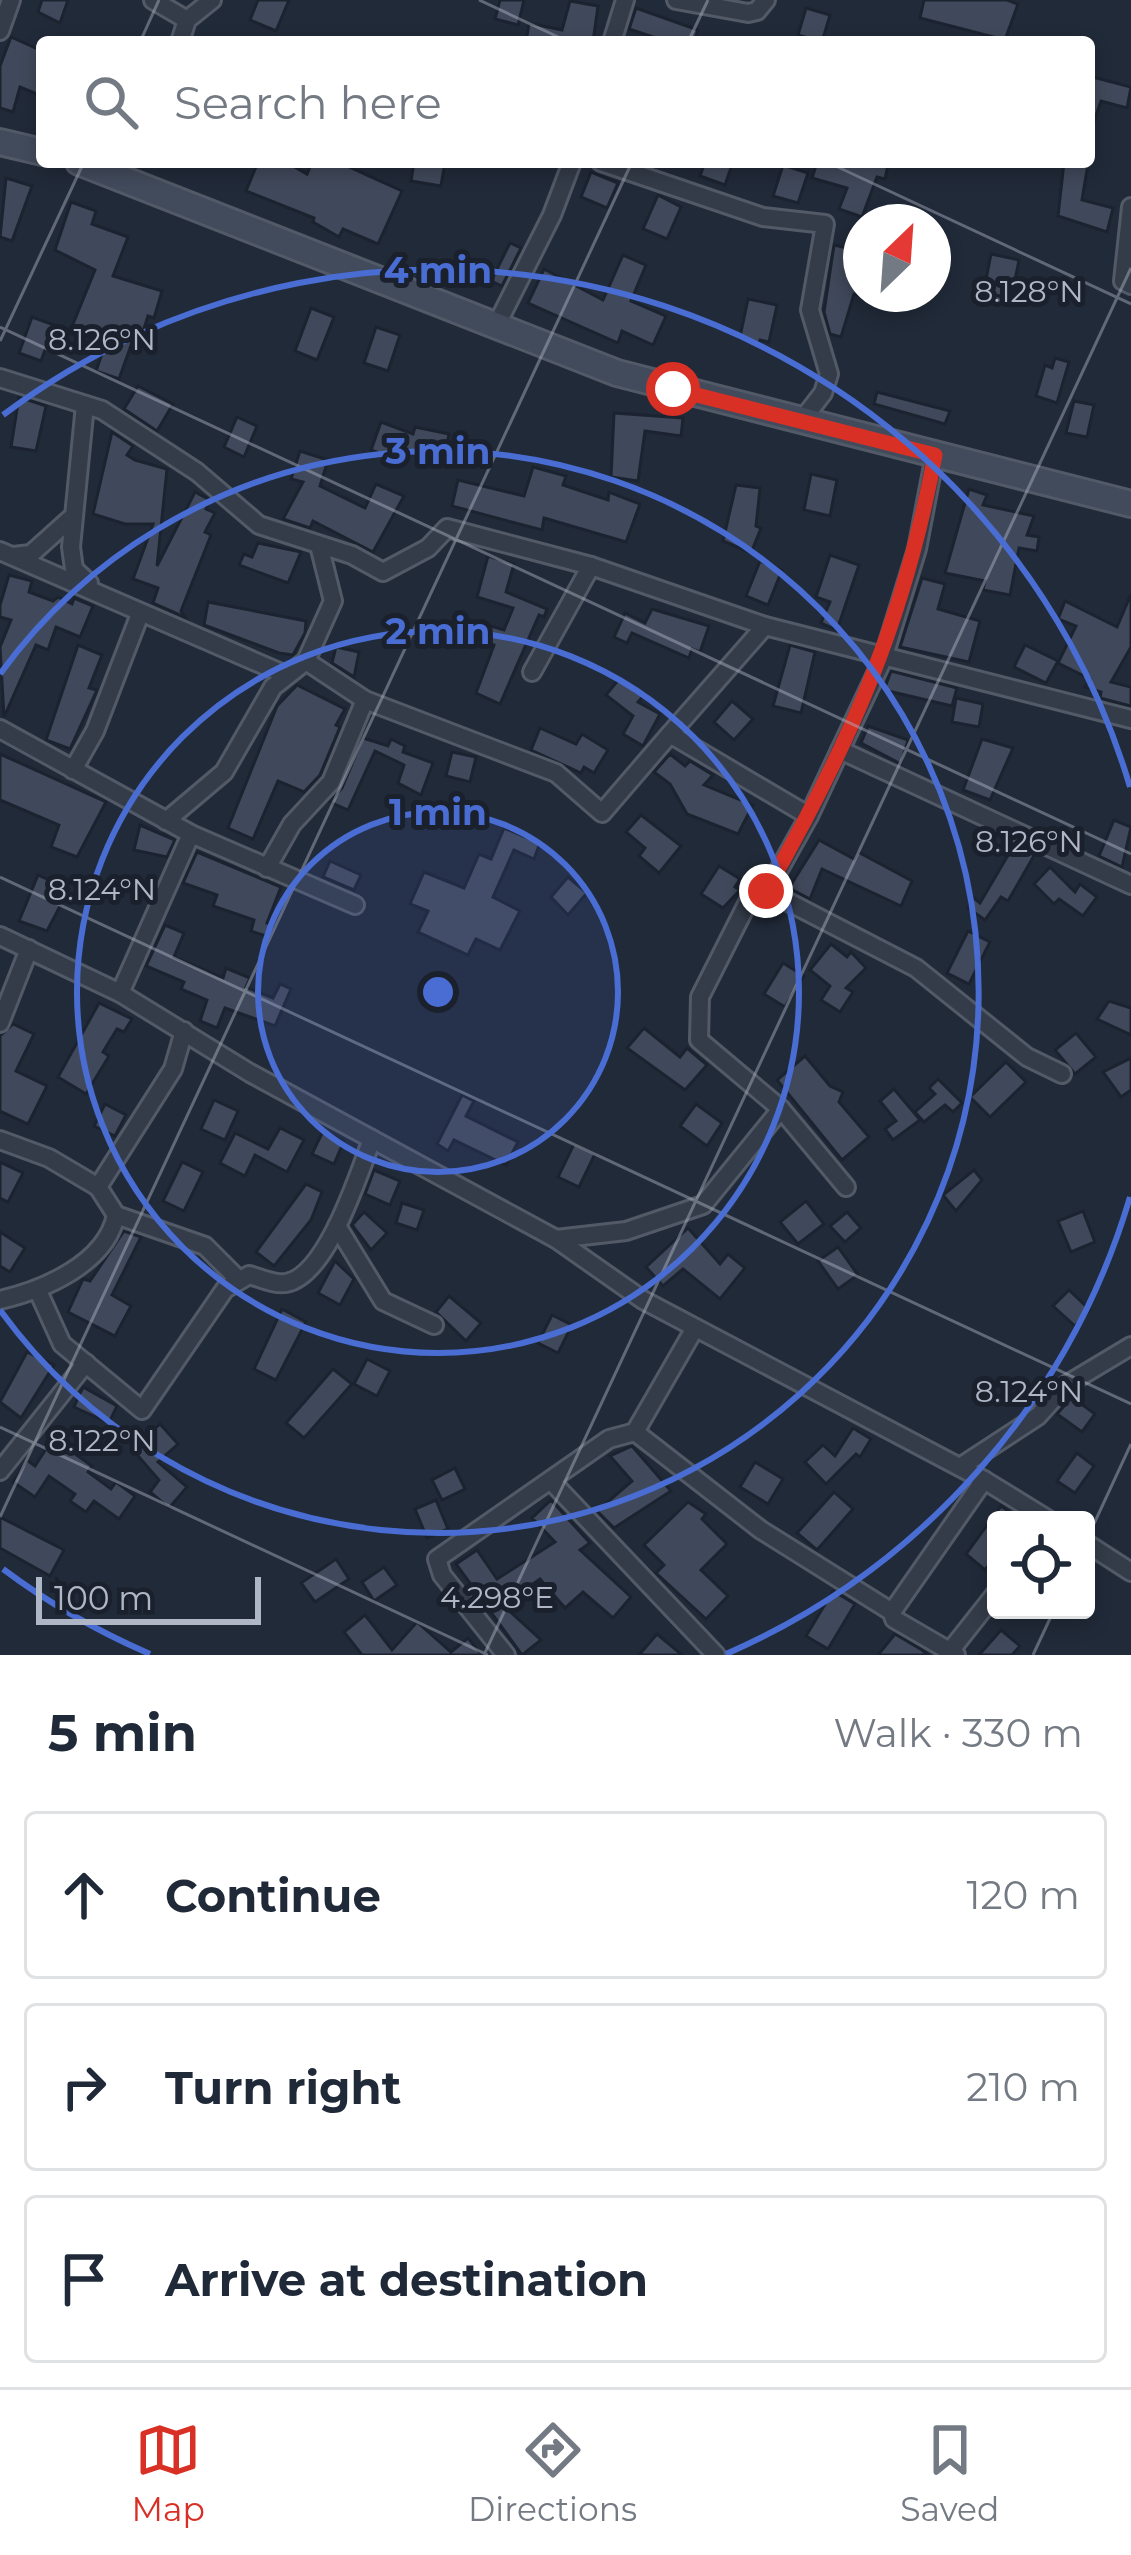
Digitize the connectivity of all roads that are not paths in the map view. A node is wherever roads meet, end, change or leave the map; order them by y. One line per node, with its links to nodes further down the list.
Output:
1 (11, 0): 8 (street)
2 (153, 0): 7 (street)
3 (212, 0): 7 (street)
4 (625, 0): 10 (street)
5 (676, 0): 6 (street)
6 (766, 0)
7 (187, 20): 9 (street)
8 (0, 31)
9 (182, 36)
10 (614, 36)
11 (0, 142): 12 (main road)
12 (36, 151)
13 (570, 168): 18 (street)
14 (618, 168): 21 (street)
15 (122, 169): 18 (main road)
16 (1131, 207): 17 (street)
17 (1131, 285)
18 (495, 328): 21 (main road)
19 (0, 378): 20 (street)
20 (85, 405): 24 (street); 25 (street)
21 (802, 420): 22 (main road)
22 (935, 455): 23 (main road); 31 (street)
23 (1131, 504)
24 (70, 519): 26 (street); 28 (street)
25 (319, 545): 27 (street); 32 (street)
26 (6, 554): 28 (street)
27 (591, 566): 30 (street); 33 (street)
28 (100, 594): 29 (street)
29 (140, 614): 34 (street); 40 (street)
30 (764, 626): 31 (street); 38 (street)
31 (883, 659): 36 (street); 39 (street)
32 (306, 661): 34 (street); 35 (street)
33 (532, 672)
34 (286, 675): 42 (street)
35 (365, 700): 38 (street); 44 (street)
36 (1131, 719)
37 (0, 729): 40 (street)
38 (670, 734): 41 (street)
39 (840, 751): 41 (street); 45 (street)
40 (73, 770): 42 (street)
41 (809, 816): 46 (street)
42 (166, 821): 43 (street)
43 (191, 835): 44 (street); 50 (street)
44 (267, 868): 47 (street)
45 (1131, 885)
46 (766, 891): 53 (street); 54 (street)
47 (355, 905)
48 (0, 936): 49 (street)
49 (29, 950): 50 (street); 51 (street)
50 (121, 993): 52 (street)
51 (0, 1023)
52 (184, 1031): 55 (street); 58 (street)
53 (1061, 1074)
54 (781, 1109): 57 (street); 61 (street)
55 (372, 1138): 60 (street); 61 (street)
56 (0, 1140): 58 (street)
57 (846, 1186)
58 (98, 1187): 59 (street)
59 (116, 1216): 62 (street); 63 (street)
60 (338, 1226): 62 (street); 65 (street)
61 (556, 1239): 66 (street)
62 (238, 1279): 68 (street)
63 (38, 1291): 64 (street); 68 (street)
64 (0, 1300)
65 (434, 1324)
66 (695, 1328): 69 (street); 70 (street)
67 (1131, 1346): 70 (street)
68 (86, 1363): 71 (street)
69 (635, 1432): 73 (street); 78 (street)
70 (960, 1467): 72 (street)
71 (0, 1471)
72 (985, 1480): 74 (street); 78 (street)
73 (552, 1482): 80 (street); 81 (street)
74 (1035, 1511)
75 (1095, 1550): 76 (street)
76 (1131, 1572)
77 (987, 1605): 79 (street)
78 (892, 1612): 79 (street)
79 (951, 1654)
80 (506, 1655)
81 (716, 1655)

